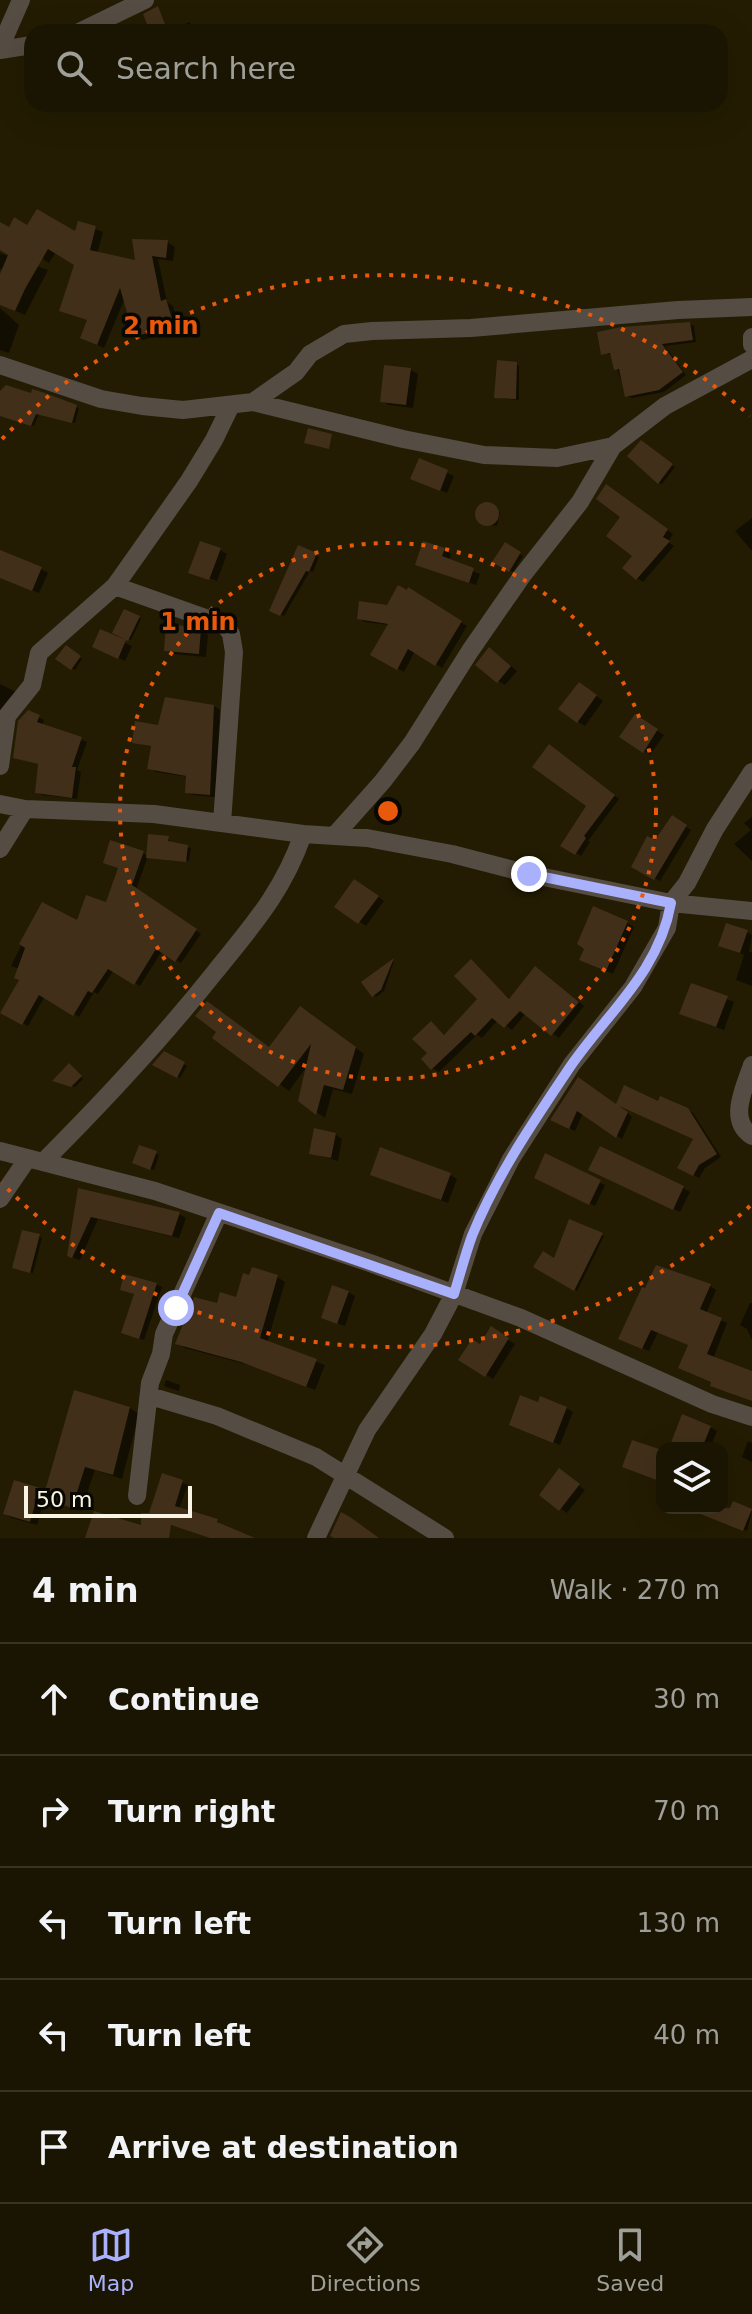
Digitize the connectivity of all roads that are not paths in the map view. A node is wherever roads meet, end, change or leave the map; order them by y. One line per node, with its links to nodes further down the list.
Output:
1 (21, 0): 5 (street)
2 (145, 0): 3 (street)
3 (96, 24)
4 (24, 46): 5 (street)
5 (0, 49)
6 (752, 307): 11 (street)
7 (752, 337): 8 (street)
8 (752, 345)
9 (752, 359): 13 (street)
10 (0, 365): 12 (street)
11 (253, 402): 12 (street); 13 (street)
12 (231, 405): 14 (street)
13 (613, 446): 21 (street)
14 (115, 586): 15 (street); 19 (street)
15 (0, 766)
16 (752, 772): 23 (street)
17 (0, 804): 18 (street)
18 (25, 809): 19 (street); 22 (street)
19 (222, 823): 20 (street)
20 (303, 834): 21 (street); 28 (street)
21 (335, 835): 23 (street)
22 (0, 849)
23 (671, 903): 24 (street); 31 (street)
24 (752, 911)
25 (752, 1065): 26 (street)
26 (752, 1136)
27 (0, 1151): 28 (street)
28 (35, 1160): 29 (street); 30 (street)
29 (0, 1199)
30 (219, 1213): 31 (street); 32 (street)
31 (454, 1294): 33 (street); 34 (street)
32 (150, 1396): 34 (street); 35 (street)
33 (752, 1417)
34 (345, 1474): 36 (street); 37 (street)
35 (137, 1496)
36 (316, 1538)
37 (445, 1538)

